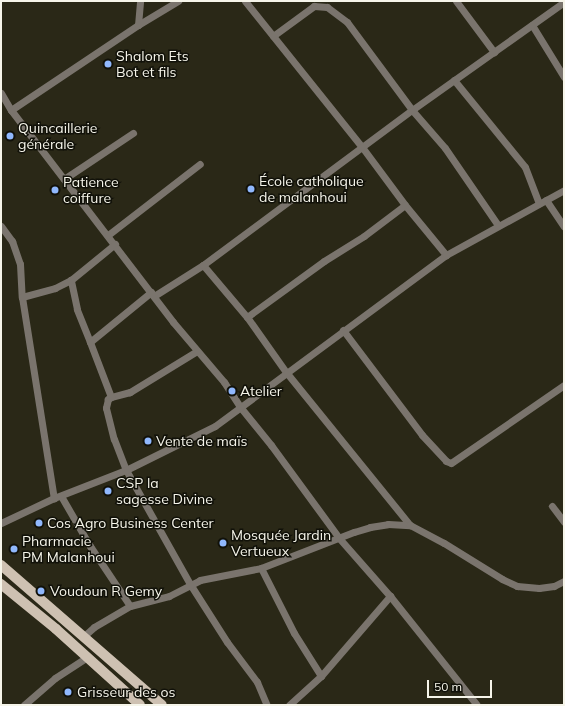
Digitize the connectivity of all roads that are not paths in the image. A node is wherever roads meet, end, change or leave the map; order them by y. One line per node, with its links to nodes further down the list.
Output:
1 (140, 1): 6 (street)
2 (178, 1): 6 (street)
3 (245, 1): 8 (street)
4 (456, 1): 9 (street)
5 (564, 2): 7 (street)
6 (138, 25): 13 (street)
7 (532, 25): 9 (street); 10 (street)
8 (273, 36): 14 (street); 16 (street)
9 (494, 52): 11 (street)
10 (564, 77)
11 (454, 80): 14 (street); 20 (street)
12 (1, 93): 13 (street)
13 (11, 110): 18 (street)
14 (412, 110): 16 (street); 22 (street)
15 (133, 133): 18 (street)
16 (362, 147): 21 (street); 28 (street)
17 (200, 164): 25 (street)
18 (64, 179): 25 (street)
19 (564, 190): 20 (street)
20 (543, 202): 22 (street); 24 (street)
21 (405, 205): 27 (street); 32 (street)
22 (498, 225): 27 (street)
23 (1, 226): 31 (street)
24 (564, 227)
25 (108, 235): 26 (street)
26 (115, 244): 29 (street); 30 (street)
27 (446, 255): 33 (street)
28 (203, 265): 30 (street); 32 (street)
29 (71, 280): 31 (street); 34 (street)
30 (153, 294): 34 (street); 35 (street)
31 (22, 297): 42 (street)
32 (247, 317): 36 (street)
33 (343, 330): 36 (street); 37 (street)
34 (90, 342): 38 (street)
35 (197, 351): 38 (street); 39 (street)
36 (286, 372): 39 (street); 46 (street)
37 (564, 385)
38 (111, 397): 40 (street)
39 (241, 408): 40 (street); 47 (street)
40 (126, 470): 41 (street); 52 (street)
41 (61, 496): 42 (street); 54 (street)
42 (54, 498): 45 (street)
43 (552, 506): 44 (street)
44 (564, 522)
45 (1, 523)
46 (410, 525): 47 (street); 50 (street)
47 (339, 538): 49 (street); 53 (street)
48 (1, 565): 55 (main road)
49 (261, 568): 52 (street); 57 (street)
50 (564, 581)
51 (1, 584): 56 (main road)
52 (190, 584): 54 (street); 61 (street)
53 (390, 596): 57 (street); 63 (street)
54 (130, 606): 55 (street)
55 (84, 636): 60 (main road)
56 (87, 657): 58 (street); 59 (main road)
57 (321, 676): 62 (street)
58 (24, 705)
59 (140, 705)
60 (162, 705)
61 (267, 705)
62 (289, 705)
63 (477, 705)

